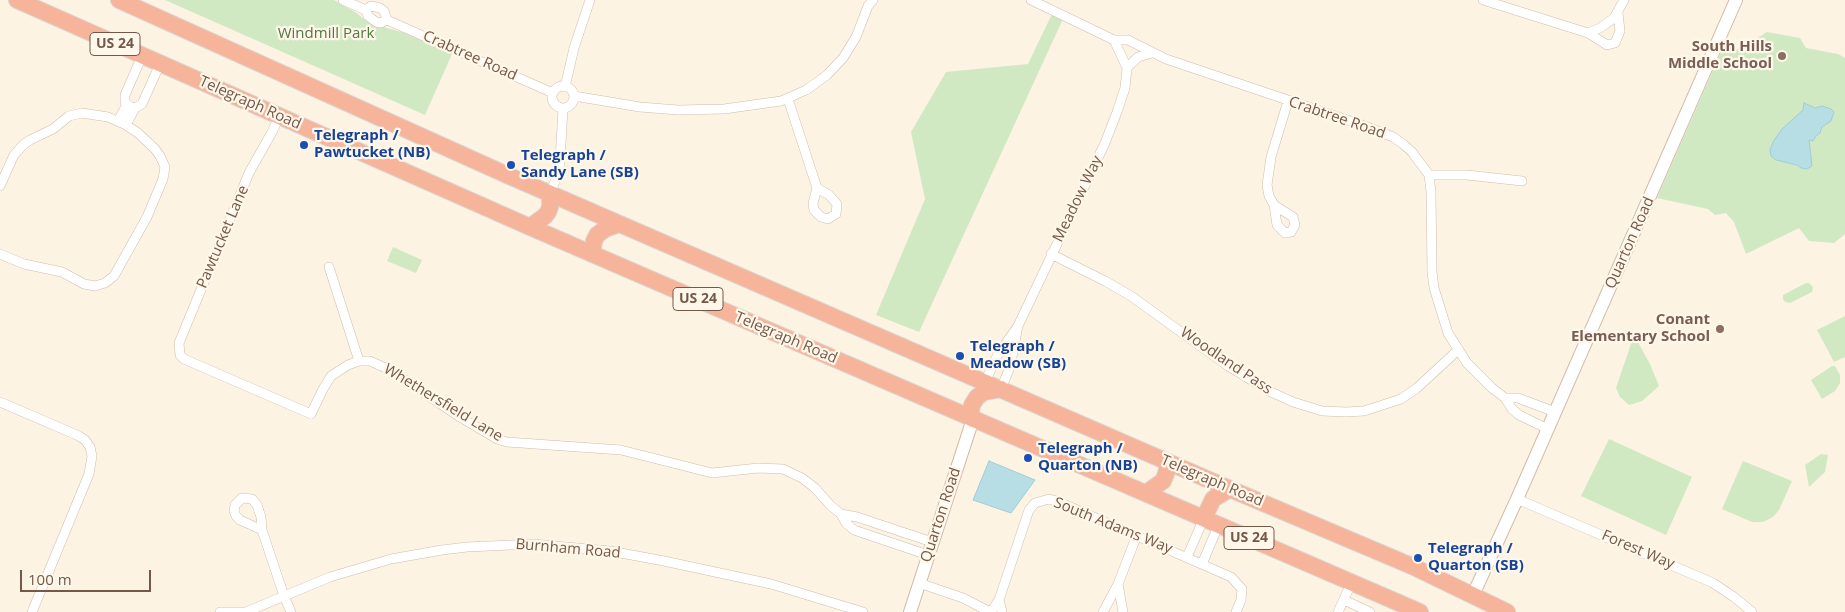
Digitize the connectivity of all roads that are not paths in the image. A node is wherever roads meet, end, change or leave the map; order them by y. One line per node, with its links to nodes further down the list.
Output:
1 (17, 0): 11 (highway, Telegraph Road / US 24)
2 (119, 0): 34 (highway, Telegraph Road / US 24)
3 (343, 0): 12 (street, Crabtree Road)
4 (590, 0): 21 (street)
5 (1031, 0): 16 (street, Crabtree Road)
6 (1482, 0): 15 (street)
7 (1624, 0): 13 (street)
8 (1736, 0): 49 (street, Quarton Road)
9 (869, 2): 24 (street)
10 (381, 4): 12 (street); 14 (street)
11 (37, 5): 18 (highway, Telegraph Road / US 24)
12 (366, 10): 14 (street, Crabtree Road)
13 (1618, 13): 15 (street); 15 (street)
14 (387, 20): 22 (street, Crabtree Road)
15 (1588, 33)
16 (1114, 40): 17 (street, Crabtree Road); 20 (street)
17 (1152, 53): 20 (street); 25 (street, Crabtree Road)
18 (142, 56): 19 (highway, Telegraph Road / US 24); 26 (street)
19 (160, 64): 26 (street); 28 (highway, Telegraph Road / US 24)
20 (1127, 68): 40 (street, Meadow Way)
21 (565, 87): 22 (street); 23 (street)
22 (553, 93): 27 (street)
23 (574, 96): 24 (street); 27 (street)
24 (788, 99): 33 (street)
25 (1288, 101): 30 (street, Crabtree Road); 35 (street)
26 (131, 106): 29 (street)
27 (564, 108): 34 (street)
28 (279, 117): 37 (highway, Telegraph Road / US 24); 44 (street, Pawtucket Lane)
29 (122, 123): 32 (street); 38 (street)
30 (1429, 175): 31 (street); 43 (street)
31 (1522, 181)
32 (0, 186)
33 (817, 188)
34 (550, 194): 36 (highway, Telegraph Road / US 24); 37 (highway)
35 (1274, 205)
36 (619, 224): 39 (highway); 45 (highway, Telegraph Road / US 24)
37 (530, 227): 39 (highway, Telegraph Road / US 24)
38 (0, 254)
39 (592, 254): 50 (highway, Telegraph Road / US 24)
40 (1051, 254): 42 (street, Meadow Way); 43 (street, Woodland Pass)
41 (329, 267): 44 (street)
42 (1018, 326): 45 (street, Meadow Way); 46 (street, Meadow Way)
43 (1458, 350): 47 (street)
44 (359, 361): 56 (street, Whethersfield Lane)
45 (985, 382): 46 (highway, Telegraph Road / US 24)
46 (1001, 389): 50 (highway); 52 (highway, Telegraph Road / US 24)
47 (1505, 398): 49 (street); 51 (street)
48 (0, 402): 72 (street)
49 (1555, 412): 51 (street, Quarton Road)
50 (973, 418): 54 (highway, Telegraph Road / US 24); 61 (street, Quarton Road)
51 (1548, 429): 55 (street, Quarton Road)
52 (1168, 462): 53 (highway, Telegraph Road / US 24); 54 (highway)
53 (1230, 489): 57 (highway); 68 (highway, Telegraph Road / US 24)
54 (1146, 493): 57 (highway, Telegraph Road / US 24)
55 (1517, 499): 68 (street, Quarton Road); 88 (street, Forest Way)
56 (841, 514): 61 (street, Whethersfield Lane); 62 (street, Whethersfield Lane)
57 (1204, 518): 58 (highway, Telegraph Road / US 24); 63 (street)
58 (1219, 524): 64 (street); 65 (highway, Telegraph Road / US 24)
59 (262, 530): 69 (street)
60 (1137, 535): 63 (street, South Adams Way); 67 (street); 70 (street, South Adams Way)
61 (932, 542): 62 (street, Quarton Road)
62 (928, 555): 66 (street, Quarton Road)
63 (1187, 557): 64 (street, South Adams Way)
64 (1202, 564): 82 (street, South Adams Way)
65 (1352, 582): 71 (street); 85 (highway, Telegraph Road / US 24)
66 (919, 583): 77 (street, Quarton Road); 78 (street, South Adams Way)
67 (1118, 584): 80 (street); 81 (street)
68 (1473, 595): 86 (highway); 87 (highway, Telegraph Road / US 24)
69 (284, 596): 74 (street, Burnham Road); 75 (street); 76 (street, Burnham Road)
70 (999, 600): 78 (street, South Adams Way); 79 (street)
71 (1344, 600): 83 (street); 84 (street)
72 (32, 612)
73 (220, 612): 74 (street)
74 (246, 612)
75 (291, 612)
76 (864, 612)
77 (910, 612)
78 (990, 612)
79 (1002, 612)
80 (1103, 612)
81 (1123, 612)
82 (1236, 612)
83 (1338, 612)
84 (1370, 612)
85 (1420, 612)
86 (1473, 612)
87 (1508, 612)
88 (1752, 612)

